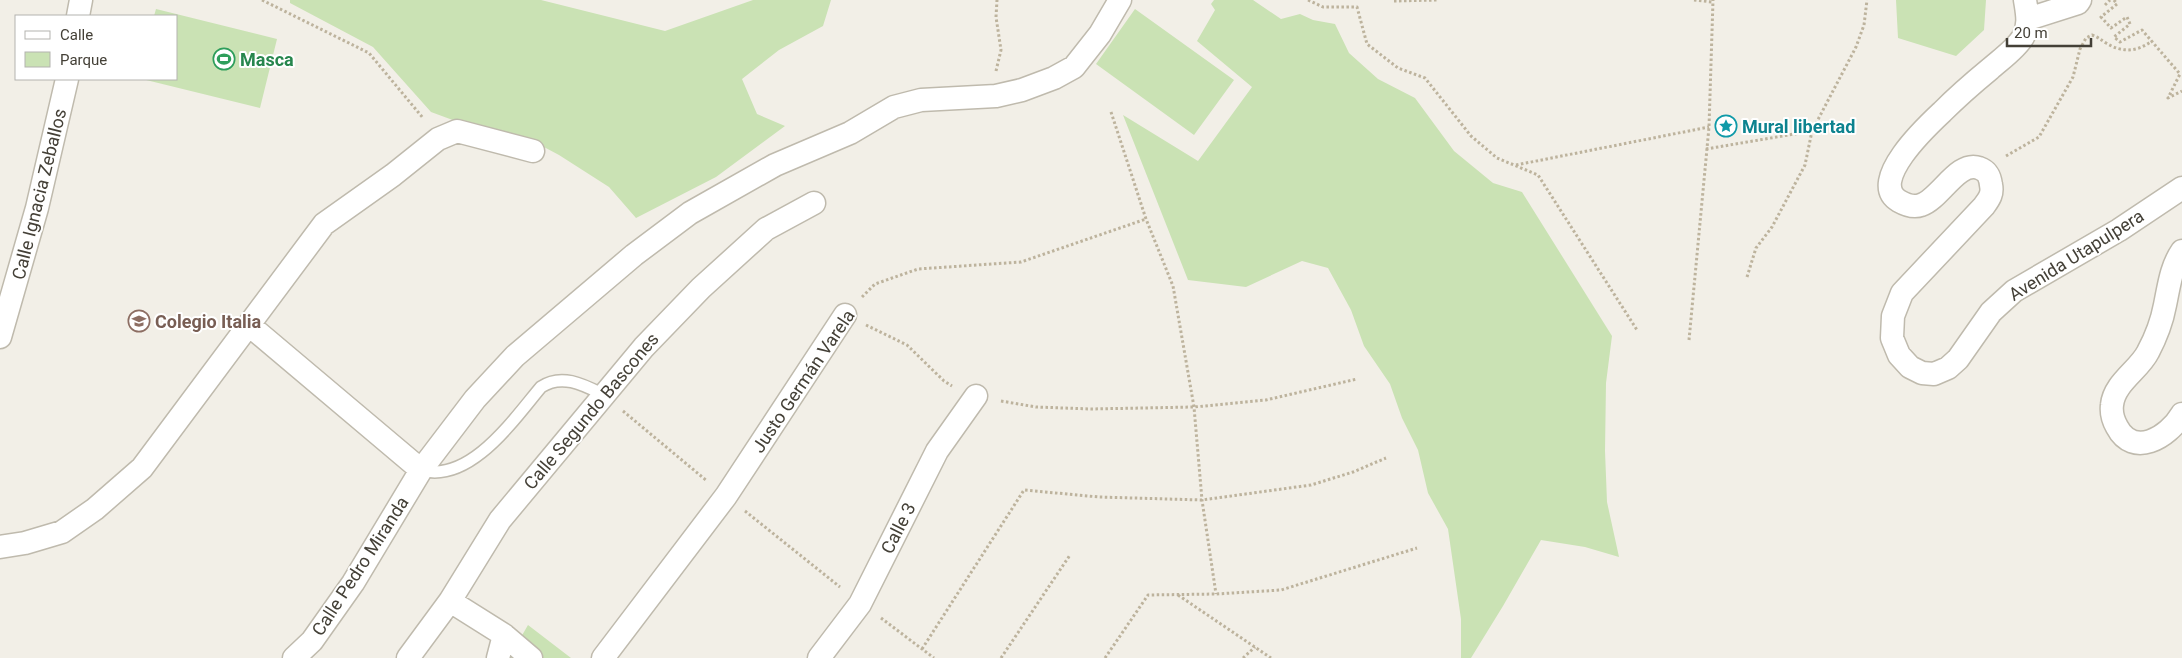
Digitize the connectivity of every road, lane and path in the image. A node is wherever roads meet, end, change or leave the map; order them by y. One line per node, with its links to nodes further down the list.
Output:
1 (81, 0): 14 (street)
2 (262, 0): 22 (path)
3 (997, 0): 18 (path)
4 (1120, 0): 18 (street, Calle Pedro Miranda)
5 (1308, 0): 25 (path)
6 (1394, 0): 7 (path)
7 (1437, 0)
8 (1694, 0): 12 (path)
9 (1867, 0): 21 (path)
10 (2080, 0): 13 (street)
11 (2114, 0): 15 (path)
12 (1713, 1): 20 (path)
13 (2027, 9): 26 (street)
14 (78, 15)
15 (2152, 42): 17 (path); 26 (path)
16 (67, 80): 31 (street, Calle Ignacia Zeballos)
17 (2182, 91)
18 (996, 96): 44 (street, Calle Pedro Miranda)
19 (1111, 112): 29 (path)
20 (1709, 127): 23 (path); 25 (path)
21 (1812, 131): 23 (path); 32 (path)
22 (438, 139): 24 (street); 34 (street)
23 (1706, 149): 37 (path)
24 (533, 151)
25 (1514, 165): 35 (path)
26 (1984, 170): 27 (street, Avenida Utapulpera)
27 (2182, 188)
28 (814, 203): 39 (street, Calle Segundo Bascones)
29 (1146, 219): 33 (path, Justo Germán Varela); 41 (path)
30 (2182, 251): 42 (street)
31 (9, 276): 36 (street, Calle Ignacia Zeballos)
32 (1747, 277)
33 (845, 315): 40 (path); 45 (street, Justo Germán Varela)
34 (249, 325): 44 (street); 47 (street)
35 (1637, 330)
36 (0, 337)
37 (1689, 340)
38 (1357, 380): 41 (path)
39 (604, 395): 44 (lane); 45 (path); 52 (street, Calle Segundo Bascones)
40 (976, 396): 41 (path); 53 (street, Calle 3)
41 (1194, 407): 46 (path)
42 (2182, 414)
43 (1386, 458): 46 (path)
44 (420, 470): 57 (street, Calle Pedro Miranda)
45 (726, 496): 53 (path); 61 (street, Justo Germán Varela)
46 (1202, 500): 50 (path); 56 (path)
47 (0, 548)
48 (1417, 548): 50 (path)
49 (1070, 555): 64 (path)
50 (1216, 594): 51 (path)
51 (1178, 595): 55 (path); 65 (path)
52 (450, 601): 54 (street); 58 (street, Calle Segundo Bascones)
53 (860, 604): 56 (path); 62 (street, Calle 3)
54 (504, 635): 59 (street); 60 (street)
55 (1255, 647): 66 (path); 67 (path)
56 (922, 649): 63 (path)
57 (294, 658)
58 (408, 658)
59 (498, 658)
60 (531, 658)
61 (603, 658)
62 (819, 658)
63 (934, 658)
64 (1001, 658)
65 (1105, 658)
66 (1243, 658)
67 (1271, 658)

